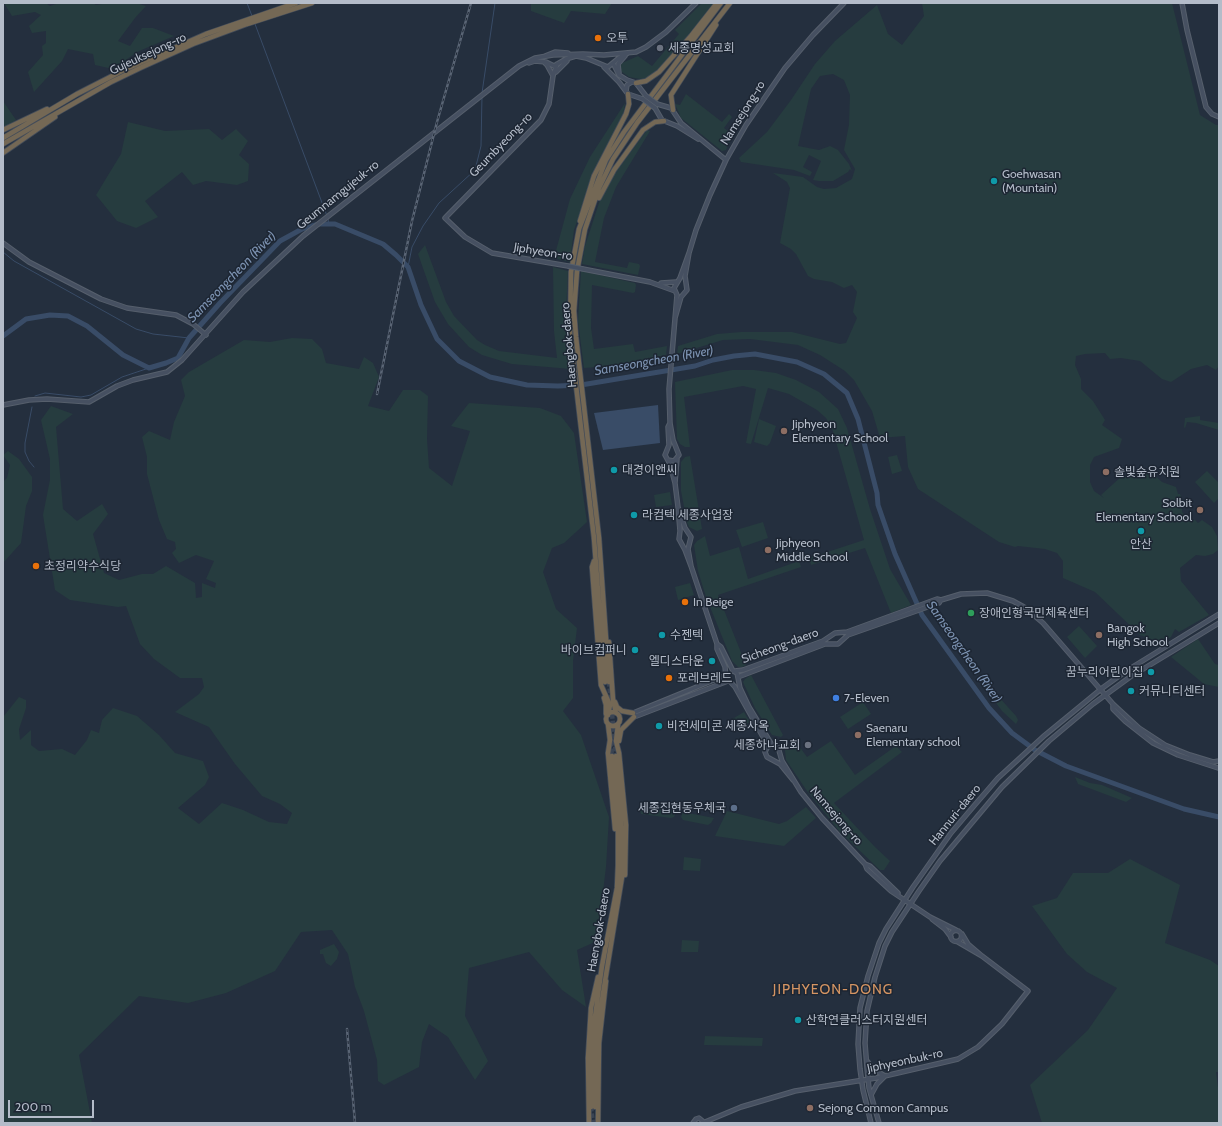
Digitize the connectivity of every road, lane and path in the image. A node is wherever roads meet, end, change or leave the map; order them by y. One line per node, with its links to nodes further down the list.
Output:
1 (296, 3): 9 (highway, Gujeuksejong-ro)
2 (312, 3): 9 (highway, Gujeuksejong-ro)
3 (696, 3): 11 (street)
4 (717, 3): 28 (highway)
5 (721, 3): 44 (highway, Haengbok-daero)
6 (730, 3): 33 (highway); 42 (highway, Haengbok-daero)
7 (844, 3): 41 (street, Namsejong-ro)
8 (1182, 3): 34 (street)
9 (262, 17): 10 (highway, Gujeuksejong-ro)
10 (246, 22): 27 (highway, Gujeuksejong-ro); 29 (highway, Gujeuksejong-ro)
11 (629, 53): 13 (street); 19 (street); 25 (street)
12 (582, 55): 13 (street); 15 (street); 16 (street); 17 (street); 21 (street); 24 (street)
13 (605, 55): 19 (street); 22 (street)
14 (552, 56): 15 (street); 16 (street, Geumnamgujeuk-ro); 20 (street)
15 (557, 56): 21 (street)
16 (542, 57): 26 (street, Geumnamgujeuk-ro)
17 (591, 60): 22 (street); 23 (street)
18 (542, 61): 20 (street); 24 (street); 26 (street, Geumnamgujeuk-ro)
19 (613, 63): 22 (street); 25 (street)
20 (550, 64): 21 (street); 24 (street)
21 (558, 64): 24 (street)
22 (603, 66): 23 (street)
23 (611, 74): 30 (street)
24 (553, 76): 43 (street, Geumbyeong-ro)
25 (621, 76): 28 (street)
26 (502, 79): 53 (street, Geumnamgujeuk-ro)
27 (111, 82): 39 (highway, Gujeuksejong-ro); 40 (highway)
28 (634, 82): 30 (street); 31 (street)
29 (92, 87): 36 (highway); 37 (highway, Gujeuksejong-ro)
30 (627, 93): 31 (street); 44 (highway)
31 (644, 97): 32 (street, bridge)
32 (656, 106): 33 (street); 35 (street)
33 (674, 112): 35 (street); 38 (street)
34 (1219, 117)
35 (666, 122): 38 (street); 42 (highway)
36 (3, 130)
37 (3, 138)
38 (701, 141): 41 (street)
39 (3, 144)
40 (3, 153)
41 (726, 160): 46 (street, Namsejong-ro)
42 (590, 216): 66 (highway, Haengbok-daero)
43 (445, 218): 47 (street, Jiphyeon-ro, bridge)
44 (579, 230): 66 (highway, Haengbok-daero)
45 (3, 243): 53 (street)
46 (689, 253): 48 (street, Namsejong-ro); 49 (street, Namsejong-ro)
47 (650, 282): 48 (street, Jiphyeon-ro); 50 (street, Jiphyeon-ro)
48 (678, 282): 49 (street); 50 (street)
49 (686, 284): 51 (street)
50 (676, 292): 51 (street); 52 (street)
51 (684, 293): 52 (street)
52 (675, 318): 55 (street)
53 (204, 334): 54 (street, Geumnamgujeuk-ro)
54 (3, 405)
55 (670, 423): 56 (street); 57 (street)
56 (676, 449): 57 (street); 58 (street)
57 (667, 450): 59 (street)
58 (677, 459): 59 (street); 60 (street)
59 (668, 460): 60 (street)
60 (674, 483): 61 (street)
61 (678, 507): 62 (street); 63 (street)
62 (688, 532): 63 (street); 64 (street)
63 (679, 535): 65 (street)
64 (690, 542): 65 (street); 67 (street)
65 (682, 544): 67 (street)
66 (597, 555): 80 (highway, Haengbok-daero); 80 (highway)
67 (691, 566): 74 (street)
68 (903, 614): 71 (street); 73 (street); 81 (street)
69 (1219, 614): 81 (street, Hannuri-daero)
70 (1219, 623): 82 (street, Hannuri-daero)
71 (839, 634): 72 (street); 73 (street)
72 (831, 638): 75 (street); 76 (street, Sicheong-daero)
73 (842, 639): 75 (street)
74 (718, 644): 76 (street); 77 (street)
75 (833, 644): 78 (street, Sicheong-daero)
76 (734, 671): 77 (street, Sicheong-daero); 78 (street)
77 (726, 675): 79 (street); 85 (street)
78 (738, 678): 79 (street, Sicheong-daero); 88 (street)
79 (729, 682): 85 (street); 89 (street)
80 (607, 683): 84 (highway); 85 (highway); 86 (highway)
81 (1101, 689): 82 (street); 97 (street, Hannuri-daero)
82 (1106, 694): 83 (street); 98 (street, Hannuri-daero)
83 (1113, 704): 94 (street); 95 (street)
84 (617, 714): 85 (highway); 86 (highway); 87 (highway)
85 (633, 715): 87 (highway); 92 (highway)
86 (607, 719): 87 (highway); 90 (highway)
87 (619, 724): 92 (highway)
88 (772, 744): 89 (street); 91 (street)
89 (766, 748): 93 (street)
90 (608, 753): 92 (highway); 100 (highway)
91 (779, 754): 93 (street); 96 (street, Namsejong-ro)
92 (616, 755): 100 (highway, Haengbok-daero)
93 (772, 759): 96 (street, Namsejong-ro)
94 (1219, 761): 95 (street)
95 (1219, 768)
96 (793, 780): 97 (street, Namsejong-ro)
97 (905, 899): 98 (street, Namsejong-ro); 110 (street, Hannuri-daero)
98 (911, 903): 99 (street); 107 (street, Hannuri-daero)
99 (930, 917): 101 (street); 103 (street)
100 (613, 924): 106 (highway, Haengbok-daero)
101 (956, 930): 102 (street, Jiphyeonbuk-ro); 103 (street)
102 (962, 934): 104 (street); 105 (street, Jiphyeonbuk-ro)
103 (951, 937): 104 (street, Jiphyeonbuk-ro)
104 (958, 942): 105 (street, Jiphyeonbuk-ro)
105 (982, 956): 108 (street, Jiphyeonbuk-ro)
106 (604, 966): 112 (highway); 112 (highway)
107 (866, 1060): 108 (street); 109 (street, Hannuri-daero)
108 (885, 1076): 109 (street, Jiphyeonbuk-ro); 111 (street)
109 (868, 1079): 110 (street, Jiphyeonbuk-ro); 111 (street, Hannuri-daero)
110 (862, 1080): 113 (street, Jiphyeonbuk-ro); 117 (street, Hannuri-daero)
111 (871, 1095): 118 (street, Hannuri-daero)
112 (594, 1110): 114 (highway); 115 (highway)
113 (705, 1122): 116 (street, Jiphyeonbuk-ro)
114 (589, 1123)
115 (599, 1123)
116 (692, 1123)
117 (871, 1123)
118 (879, 1123)

